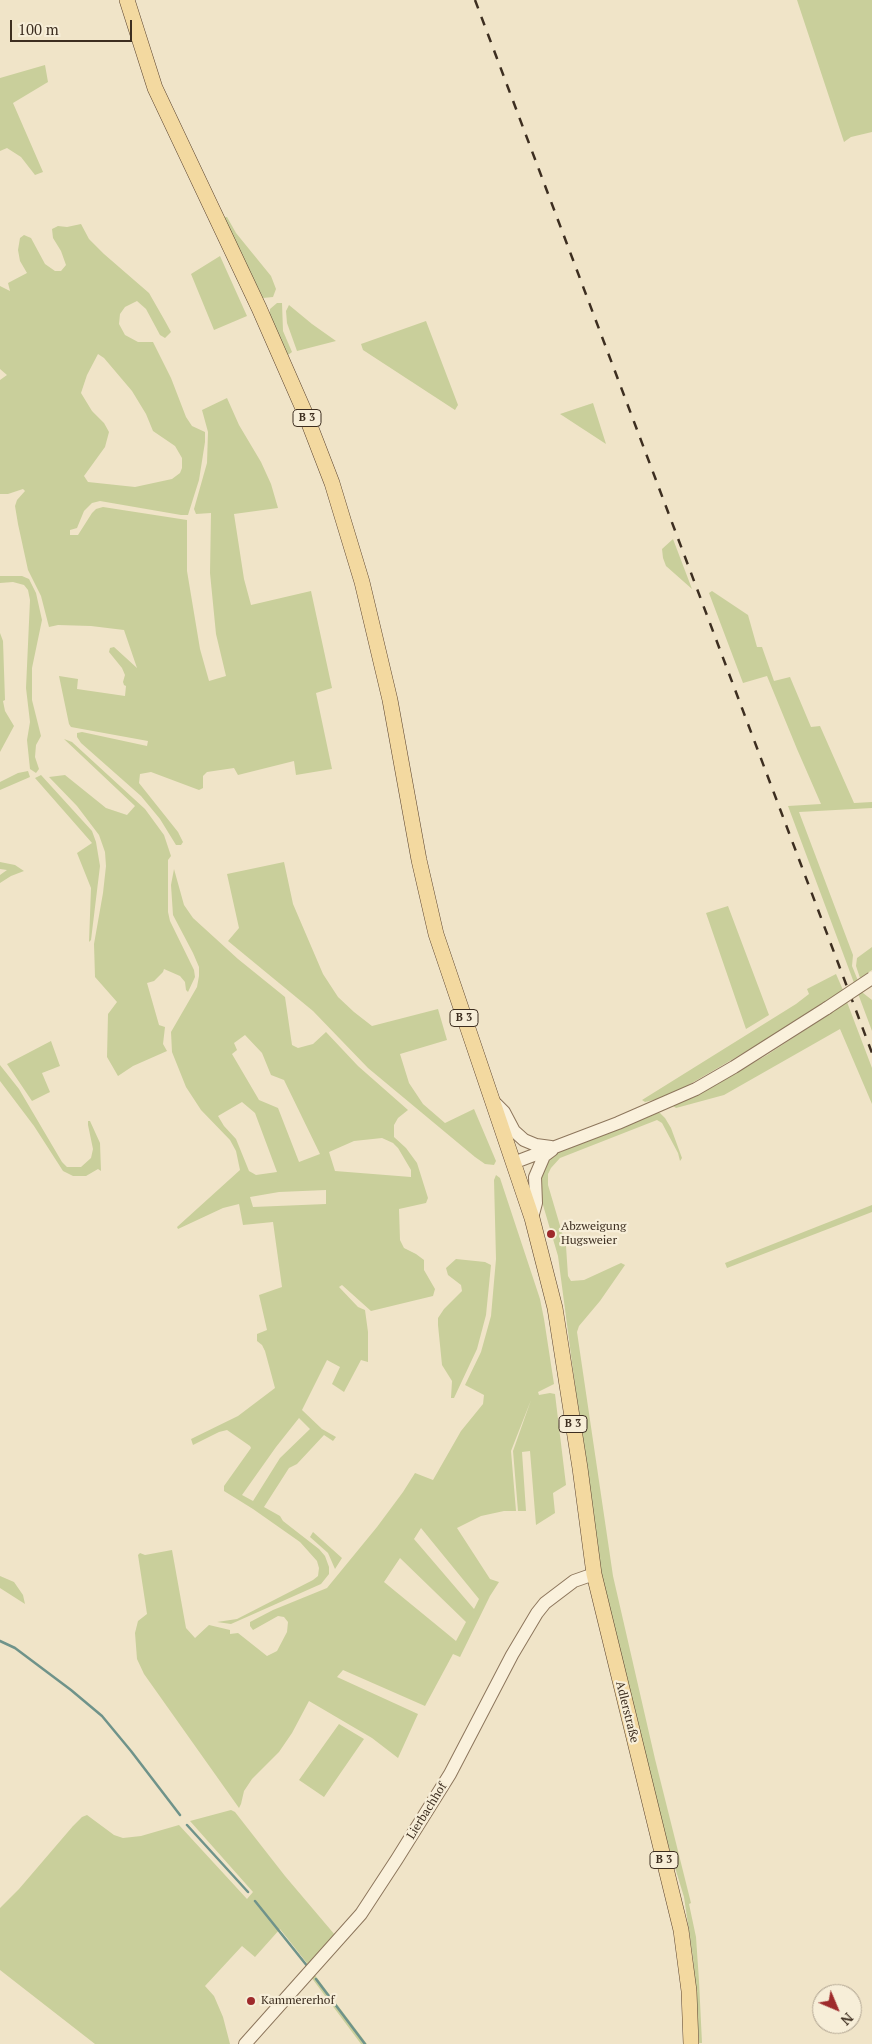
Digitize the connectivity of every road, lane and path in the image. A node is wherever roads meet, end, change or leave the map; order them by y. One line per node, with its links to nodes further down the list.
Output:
1 (127, 0): 3 (main road, B 3)
2 (872, 978): 4 (street, bridge)
3 (493, 1101): 4 (street); 5 (main road, B 3)
4 (554, 1148): 5 (street); 6 (street)
5 (513, 1163): 6 (main road, B 3)
6 (532, 1218): 7 (main road, Adlerstraße / B 3)
7 (594, 1574): 8 (street, Lierbachhof); 9 (main road, Adlerstraße / B 3)
8 (245, 2044)
9 (691, 2044)

